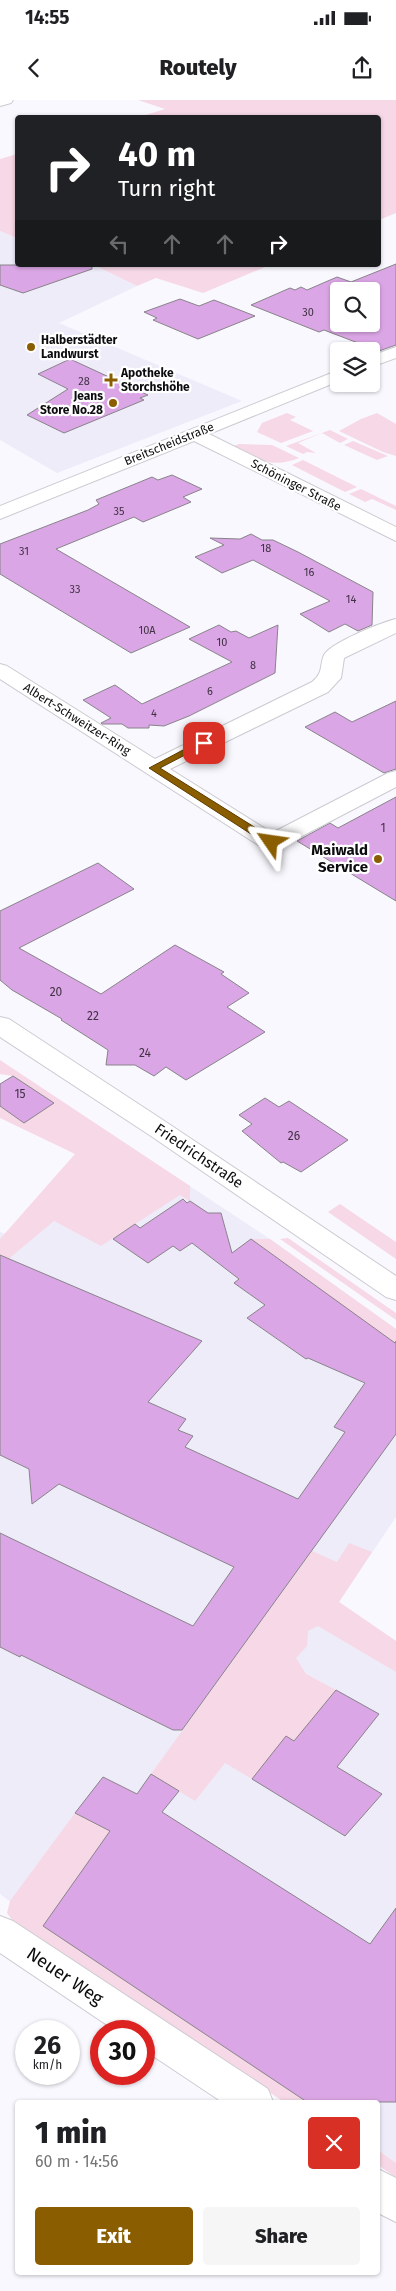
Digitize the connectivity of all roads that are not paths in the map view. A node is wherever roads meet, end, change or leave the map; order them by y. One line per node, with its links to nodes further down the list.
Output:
1 (6, 100): 2 (street)
2 (0, 102)
3 (396, 352): 4 (street)
4 (380, 358)
5 (330, 380): 6 (street, Breitscheidstraße)
6 (195, 434): 7 (street, Breitscheidstraße); 8 (street, Schöninger Straße)
7 (0, 513)
8 (396, 535)
9 (396, 625): 11 (street)
10 (0, 670): 11 (street, Albert-Schweitzer-Ring)
11 (154, 768): 12 (street, Albert-Schweitzer-Ring)
12 (396, 778)
13 (0, 1025): 14 (street, Friedrichstraße)
14 (396, 1290)
15 (0, 1933): 16 (street, Neuer Weg)
16 (251, 2100)
17 (380, 2190): 18 (street)
18 (396, 2202)

